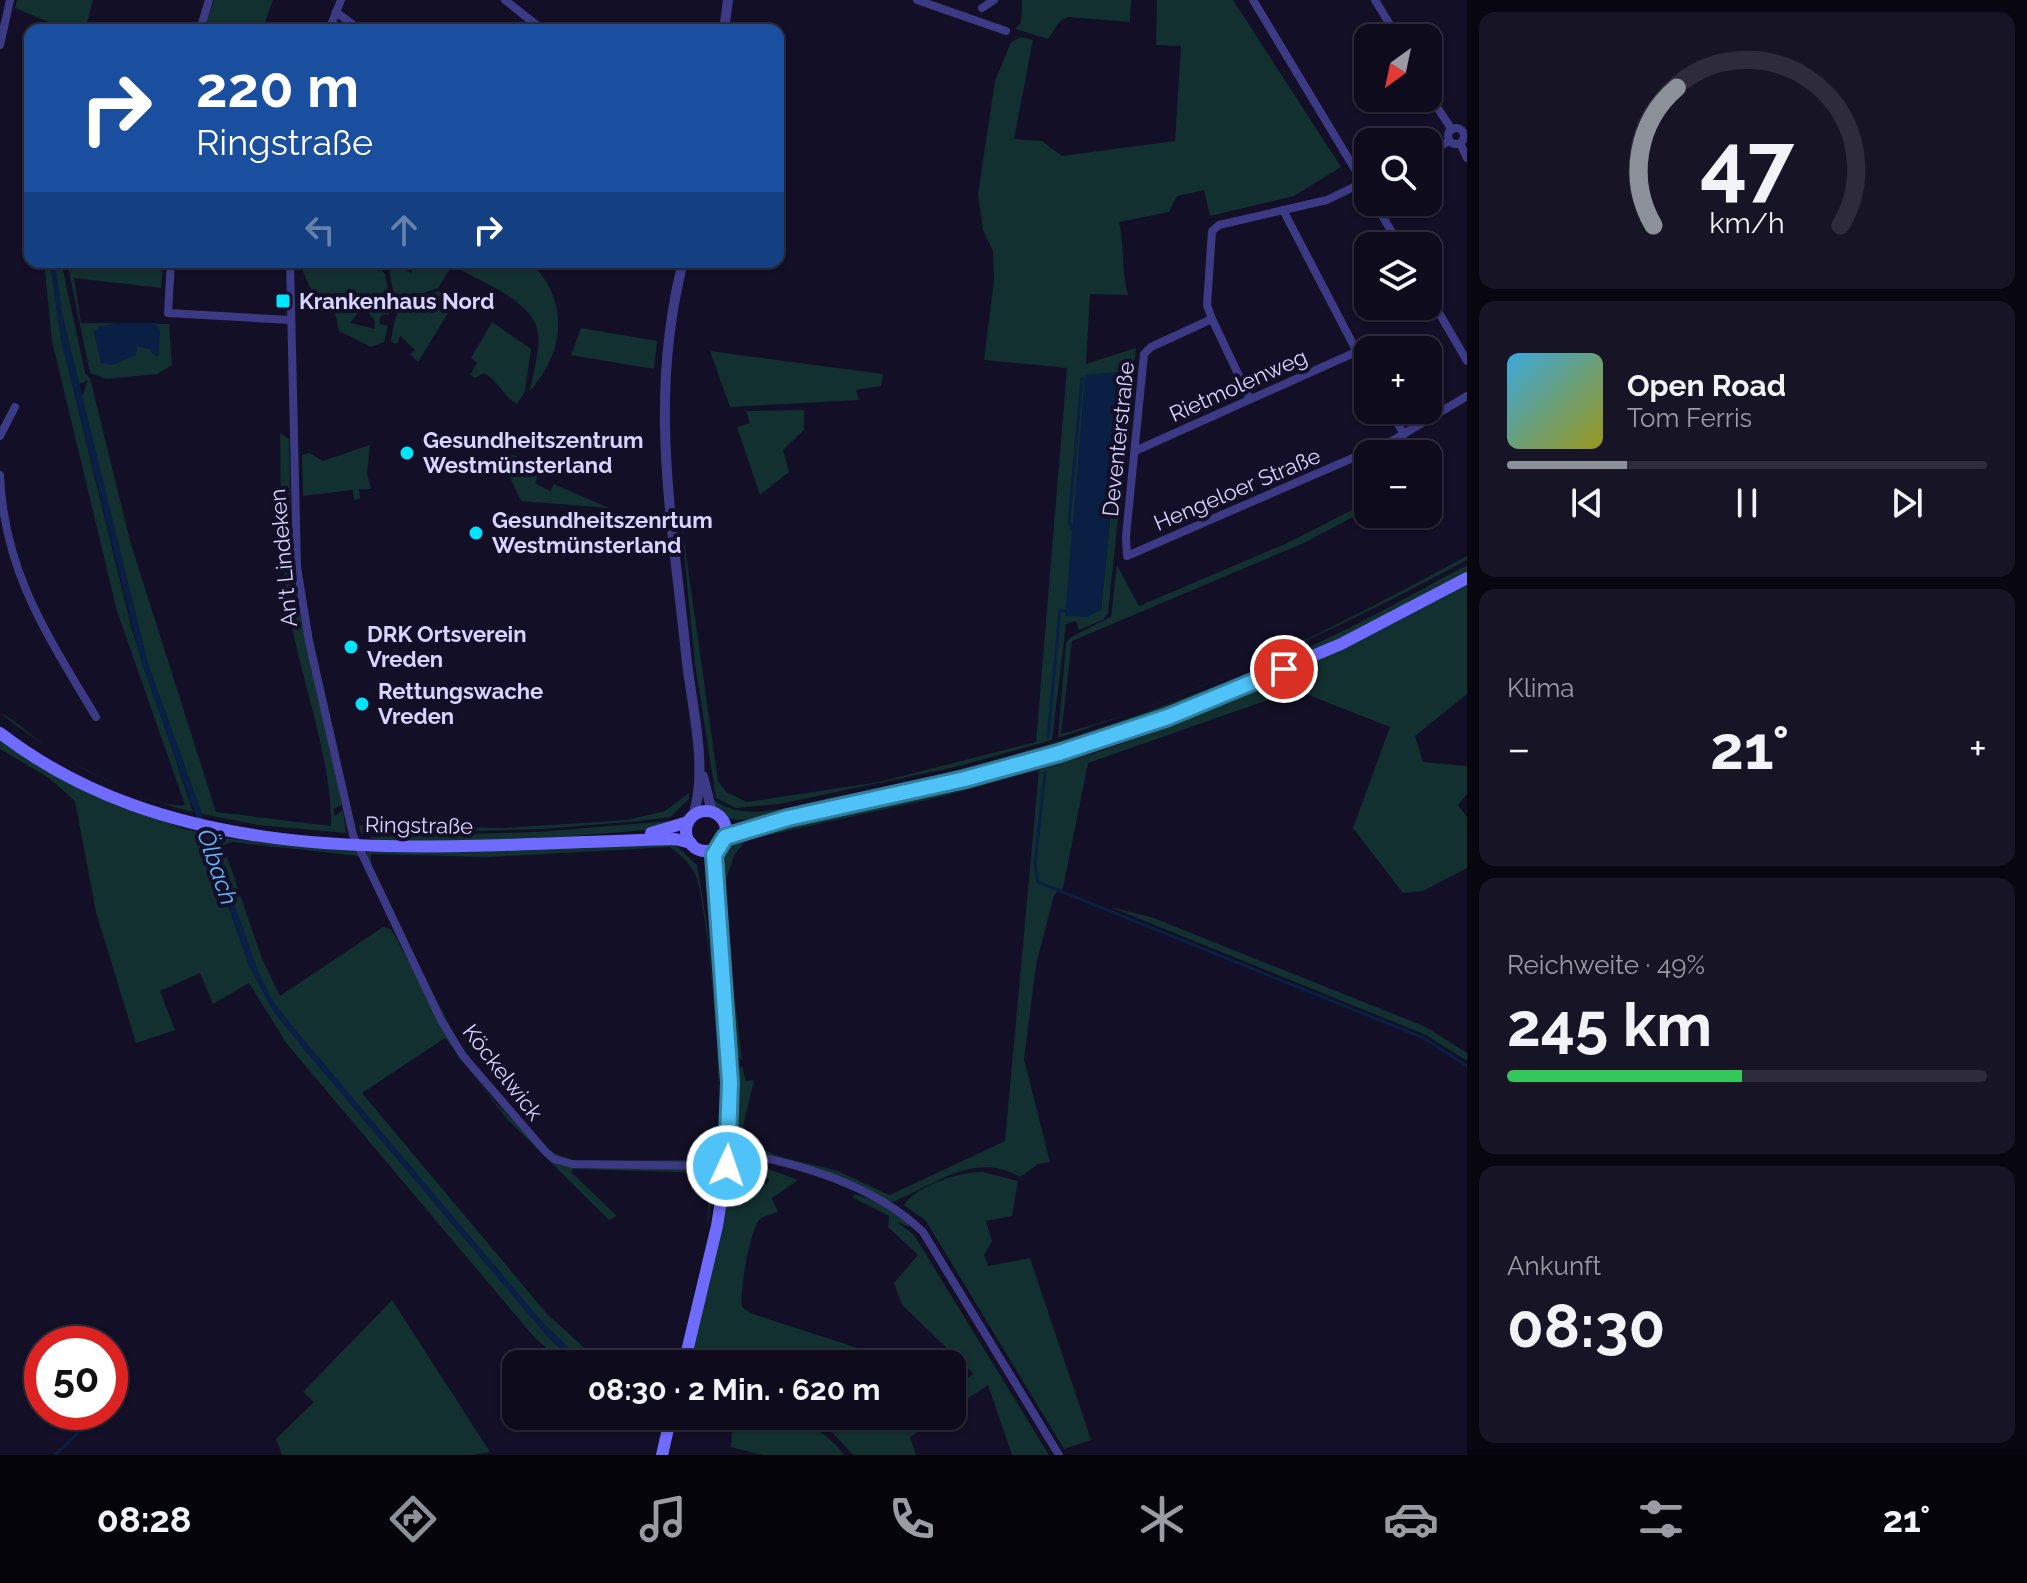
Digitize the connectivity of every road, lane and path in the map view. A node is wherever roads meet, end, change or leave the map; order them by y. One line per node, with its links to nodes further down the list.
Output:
1 (209, 0): 12 (street)
2 (341, 0): 11 (street)
3 (505, 0): 15 (street)
4 (728, 0): 16 (street)
5 (917, 0): 18 (street)
6 (994, 0): 10 (street)
7 (1253, 0): 27 (street)
8 (1375, 0): 17 (street)
9 (6, 6): 19 (street)
10 (982, 8)
11 (336, 12): 13 (street); 14 (street)
12 (202, 24)
13 (331, 24)
14 (352, 24)
15 (535, 24)
16 (725, 24)
17 (1390, 24)
18 (1006, 31)
19 (0, 45)
20 (1440, 112): 21 (street)
21 (1452, 130): 22 (street); 23 (street)
22 (1465, 131): 24 (street)
23 (1450, 141): 24 (street); 25 (street)
24 (1460, 143): 26 (street)
25 (1442, 145)
26 (1467, 158)
27 (1354, 165)
28 (1354, 190): 29 (street)
29 (1283, 210): 34 (street); 36 (street)
30 (171, 268): 35 (street)
31 (290, 268): 35 (street, An't Lindeken)
32 (682, 268): 51 (street)
33 (1442, 318): 38 (street)
34 (1212, 319): 40 (street); 45 (street, Deventerstraße)
35 (290, 320): 58 (street, An't Lindeken)
36 (1354, 348)
37 (1354, 353): 40 (street, Rietmolenweg)
38 (1467, 361)
39 (1467, 396): 43 (street, Hengeloer Straße)
40 (1250, 399): 45 (street, Rietmolenweg)
41 (15, 407): 44 (street)
42 (1398, 424): 43 (street)
43 (1404, 434): 47 (street, Hengeloer Straße)
44 (0, 436)
45 (1135, 451): 47 (street, Deventerstraße)
46 (0, 475): 49 (street)
47 (1127, 556)
48 (1467, 578): 53 (main road)
49 (96, 717)
50 (0, 733): 58 (main road, Ringstraße)
51 (696, 739): 52 (street); 54 (street)
52 (712, 812): 54 (main road); 55 (main road)
53 (816, 812): 55 (main road); 56 (main road)
54 (691, 819): 57 (main road, Ringstraße); 59 (main road)
55 (723, 820): 56 (main road)
56 (725, 837): 60 (main road)
57 (616, 840): 58 (main road, Ringstraße); 59 (main road, Ringstraße)
58 (358, 844): 63 (street, Köckelwick)
59 (696, 846): 60 (main road); 61 (main road)
60 (716, 848): 61 (main road)
61 (717, 920): 62 (main road)
62 (729, 1151): 63 (main road); 67 (street)
63 (727, 1166): 64 (main road)
64 (687, 1350)
65 (668, 1430): 66 (main road)
66 (662, 1455)
67 (1059, 1455)

